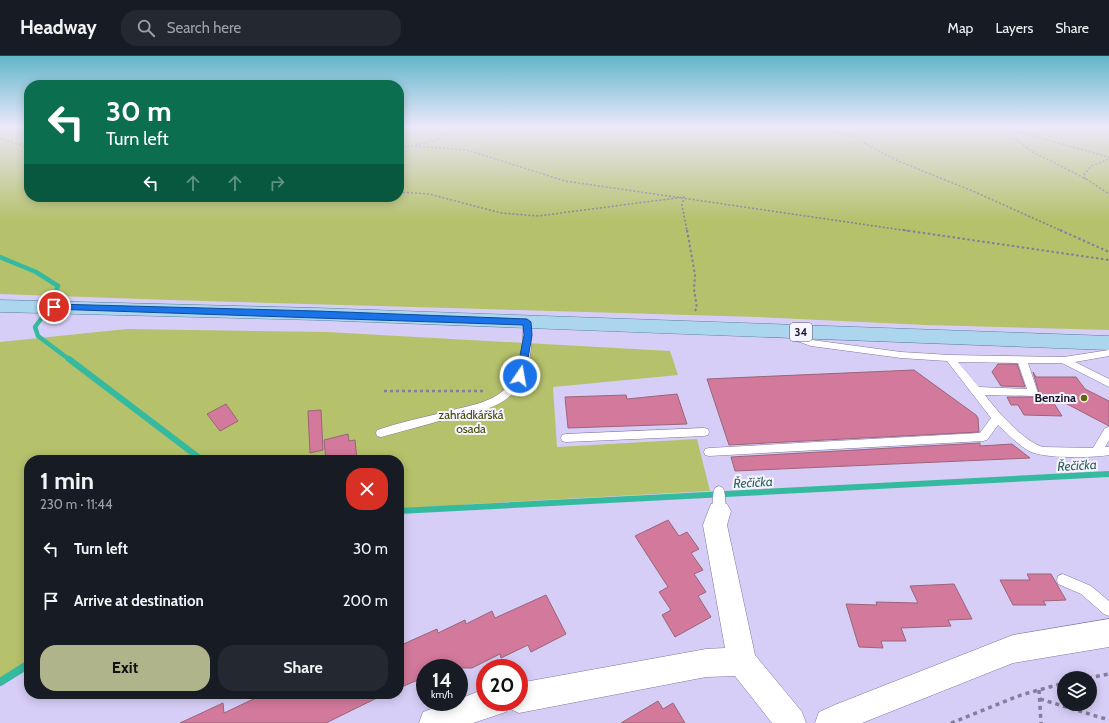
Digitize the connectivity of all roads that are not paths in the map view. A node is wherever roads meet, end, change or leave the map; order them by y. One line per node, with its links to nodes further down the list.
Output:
1 (0, 306): 2 (main road, 34)
2 (39, 307): 3 (main road, 34); 4 (main road, 34)
3 (0, 316)
4 (527, 322): 5 (main road, 34); 16 (lane)
5 (777, 331): 6 (main road, 34); 8 (lane)
6 (1109, 343)
7 (1109, 353): 10 (lane)
8 (950, 358): 9 (lane); 12 (lane)
9 (1022, 360): 10 (lane); 12 (lane)
10 (1064, 360): 11 (lane)
11 (1109, 383)
12 (976, 391): 13 (lane)
13 (997, 418): 18 (lane); 20 (lane)
14 (1109, 431): 20 (lane)
15 (704, 432): 17 (lane)
16 (381, 433)
17 (566, 438)
18 (709, 452)
19 (1109, 452): 20 (lane)
20 (1096, 453)
21 (719, 501): 25 (street)
22 (1063, 580): 23 (lane)
23 (1109, 609)
24 (1109, 633): 30 (street)
25 (742, 662): 26 (street); 29 (street)
26 (528, 696)
27 (476, 707): 28 (street)
28 (434, 723)
29 (791, 723)
30 (830, 723)

